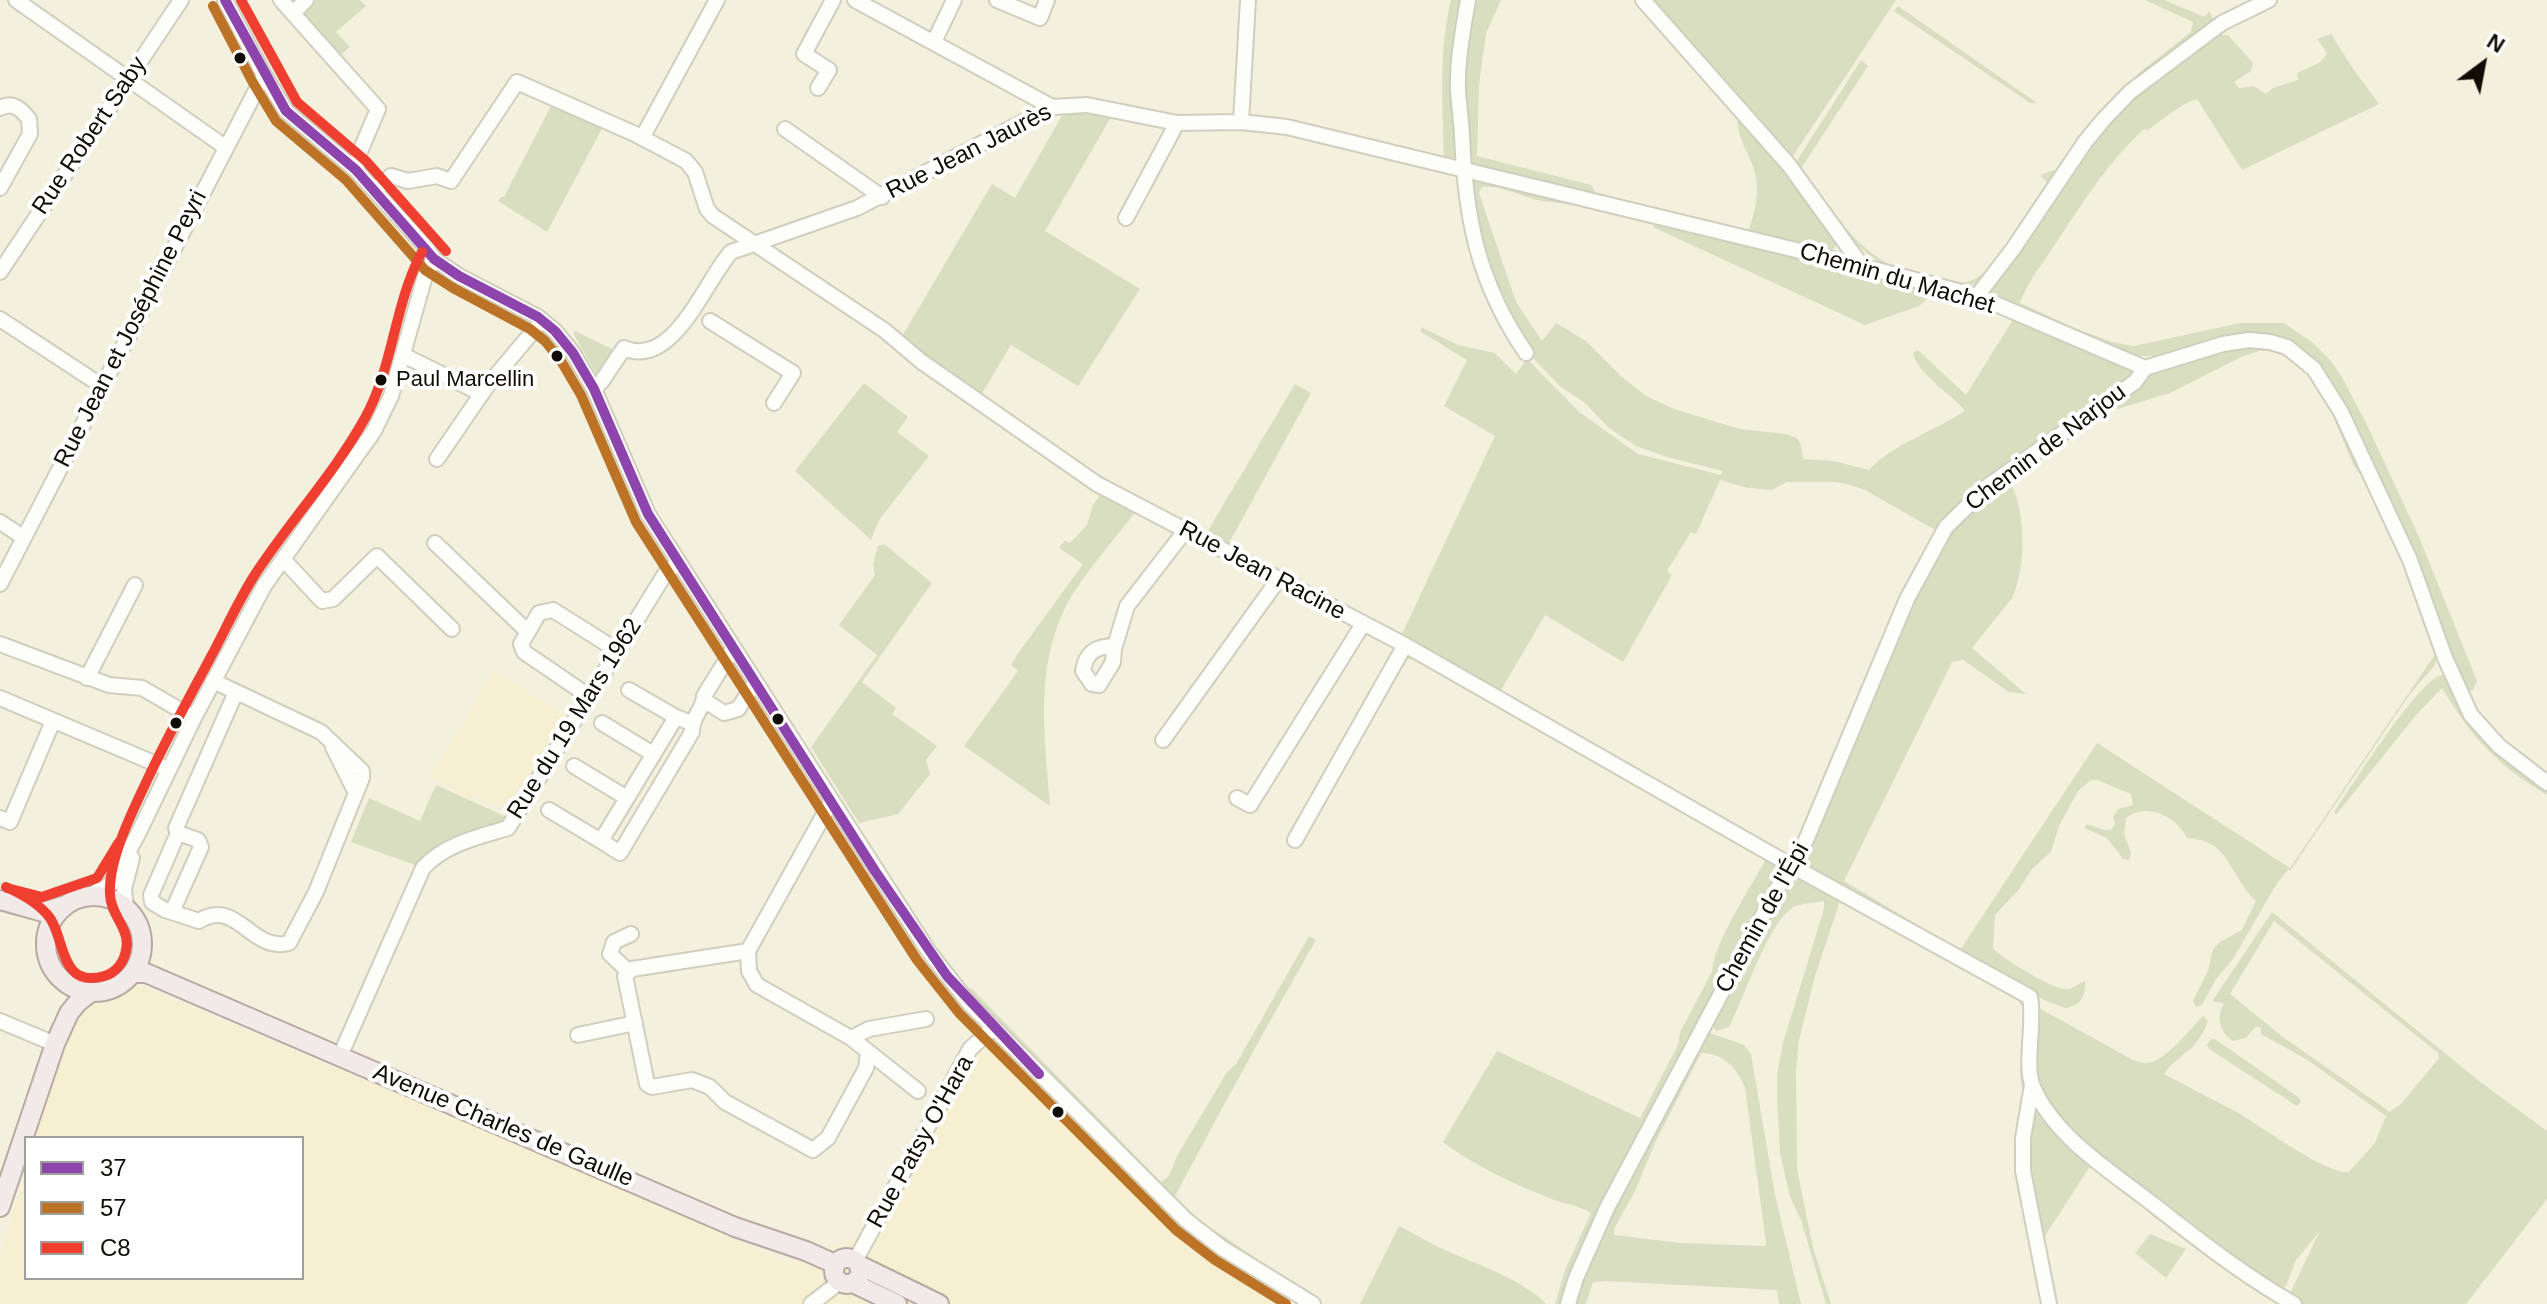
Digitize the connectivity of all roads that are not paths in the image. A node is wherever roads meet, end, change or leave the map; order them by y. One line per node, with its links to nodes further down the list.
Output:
1 (16, 0): 19 (street)
2 (181, 0): 19 (street, Rue Robert Saby)
3 (225, 0): 18 (street)
4 (281, 0): 16 (street)
5 (306, 0): 16 (street)
6 (717, 0): 26 (street)
7 (833, 0): 20 (street)
8 (855, 0): 17 (street)
9 (954, 0): 17 (street)
10 (997, 0): 11 (street)
11 (1047, 0)
12 (1248, 0): 23 (street)
13 (1468, 0): 28 (street)
14 (1643, 0): 36 (street)
15 (2269, 0): 38 (street)
16 (293, 13): 29 (street)
17 (934, 42): 21 (street)
18 (264, 75): 27 (street, Rue Jean et Joséphine Peyri); 29 (street)
19 (127, 79): 27 (street); 37 (street, Rue Robert Saby)
20 (818, 88)
21 (1052, 107): 24 (street, Rue Jean Jaurès); 32 (street, Rue Jean Jaurès)
22 (0, 108): 30 (street)
23 (1241, 122): 24 (street, Rue Jean Jaurès); 28 (street, Rue Jean Jaurès)
24 (1177, 123): 33 (street)
25 (785, 129): 32 (street)
26 (642, 138): 31 (street, Rue Jean Racine); 34 (street, Rue Jean Racine)
27 (225, 147): 45 (street, Rue Jean et Joséphine Peyri)
28 (1462, 169): 36 (street, Chemin du Machet); 42 (street)
29 (356, 170): 31 (street)
30 (0, 188)
31 (375, 190): 35 (street)
32 (882, 197): 34 (street, Rue Jean Jaurès)
33 (1126, 218)
34 (753, 243): 39 (street, Rue Jean Jaurès); 52 (street, Rue Jean Racine)
35 (434, 259): 43 (street); 46 (street)
36 (1862, 266): 38 (street, Chemin du Machet)
37 (0, 272)
38 (1977, 296): 44 (street, Chemin du Machet)
39 (701, 315): 46 (street, Rue Jean Jaurès); 48 (street)
40 (0, 319): 45 (street)
41 (535, 329): 47 (street)
42 (1526, 353)
43 (403, 355): 47 (street); 55 (street)
44 (2145, 368): 51 (street, Chemin de Narjou); 86 (street)
45 (102, 386): 53 (street, Rue Jean et Joséphine Peyri)
46 (594, 389): 56 (street)
47 (482, 394): 49 (street)
48 (774, 403)
49 (437, 459)
50 (0, 522): 53 (street)
51 (1946, 527): 97 (street, Chemin de l'Épi)
52 (1185, 531): 57 (street, Rue Jean Racine); 65 (street)
53 (23, 537): 58 (street, Rue Jean et Joséphine Peyri)
54 (435, 543): 62 (street)
55 (283, 559): 61 (street); 69 (street)
56 (678, 563): 66 (street); 67 (street, Rue du 19 Mars 1962)
57 (1278, 580): 60 (street, Rue Jean Racine); 82 (street)
58 (0, 584)
59 (135, 585): 68 (street)
60 (1363, 624): 64 (street, Rue Jean Racine); 89 (street)
61 (452, 629)
62 (528, 632): 67 (street); 73 (street)
63 (0, 644): 68 (street)
64 (1405, 645): 95 (street); 97 (street, Rue Jean Racine)
65 (1115, 646)
66 (733, 649): 70 (street); 75 (street)
67 (618, 651): 73 (street, Rue du 19 Mars 1962)
68 (87, 678): 77 (street)
69 (213, 681): 72 (street); 77 (street)
70 (755, 683): 75 (street); 90 (street)
71 (629, 690): 76 (street)
72 (236, 692): 81 (street); 93 (street)
73 (590, 697): 118 (street, Rue du 19 Mars 1962)
74 (0, 698): 78 (street)
75 (705, 701): 80 (street)
76 (676, 717): 80 (street); 83 (street)
77 (194, 718): 85 (street)
78 (53, 721): 85 (street); 92 (street)
79 (602, 723): 83 (street)
80 (691, 723): 96 (street)
81 (329, 739): 87 (street); 87 (street)
82 (1163, 740)
83 (653, 754): 88 (street)
84 (574, 766): 88 (street)
85 (168, 769): 94 (street)
86 (2547, 783)
87 (356, 793): 102 (street)
88 (627, 798): 96 (street)
89 (1237, 798)
90 (831, 802): 105 (street); 113 (street)
91 (549, 810): 96 (street)
92 (0, 818)
93 (178, 833): 102 (street); 102 (street)
94 (138, 834): 98 (street); 101 (street)
95 (1295, 840)
96 (601, 841)
97 (1792, 866): 119 (street, Rue Jean Racine); 128 (street, Chemin de l'Épi)
98 (87, 897): 100 (main road); 101 (main road)
99 (6, 903): 100 (main road); 104 (main road)
100 (65, 905): 104 (main road)
101 (126, 908): 106 (main road)
102 (176, 913)
103 (631, 934): 108 (street)
104 (46, 939): 107 (main road)
105 (748, 951): 108 (street); 115 (street)
106 (136, 964): 109 (main road); 118 (main road, Avenue Charles de Gaulle)
107 (53, 969): 109 (main road); 116 (main road)
108 (629, 972): 112 (street)
109 (91, 992): 116 (main road)
110 (926, 1019): 115 (street)
111 (0, 1021): 116 (street)
112 (635, 1023): 114 (street); 117 (street)
113 (993, 1028): 122 (street, Rue Patsy O'Hara); 127 (street)
114 (578, 1035)
115 (851, 1038): 117 (street)
116 (55, 1044): 121 (main road)
117 (868, 1052): 120 (street)
118 (340, 1056): 123 (main road, Avenue Charles de Gaulle)
119 (2032, 1084): 129 (street); 130 (street)
120 (918, 1091)
121 (0, 1207)
122 (857, 1263): 123 (main road); 126 (main road)
123 (843, 1276): 124 (street); 125 (main road, Avenue Charles de Gaulle)
124 (811, 1304)
125 (897, 1304)
126 (939, 1304)
127 (1313, 1304)
128 (1568, 1304)
129 (2049, 1304)
130 (2294, 1304)

